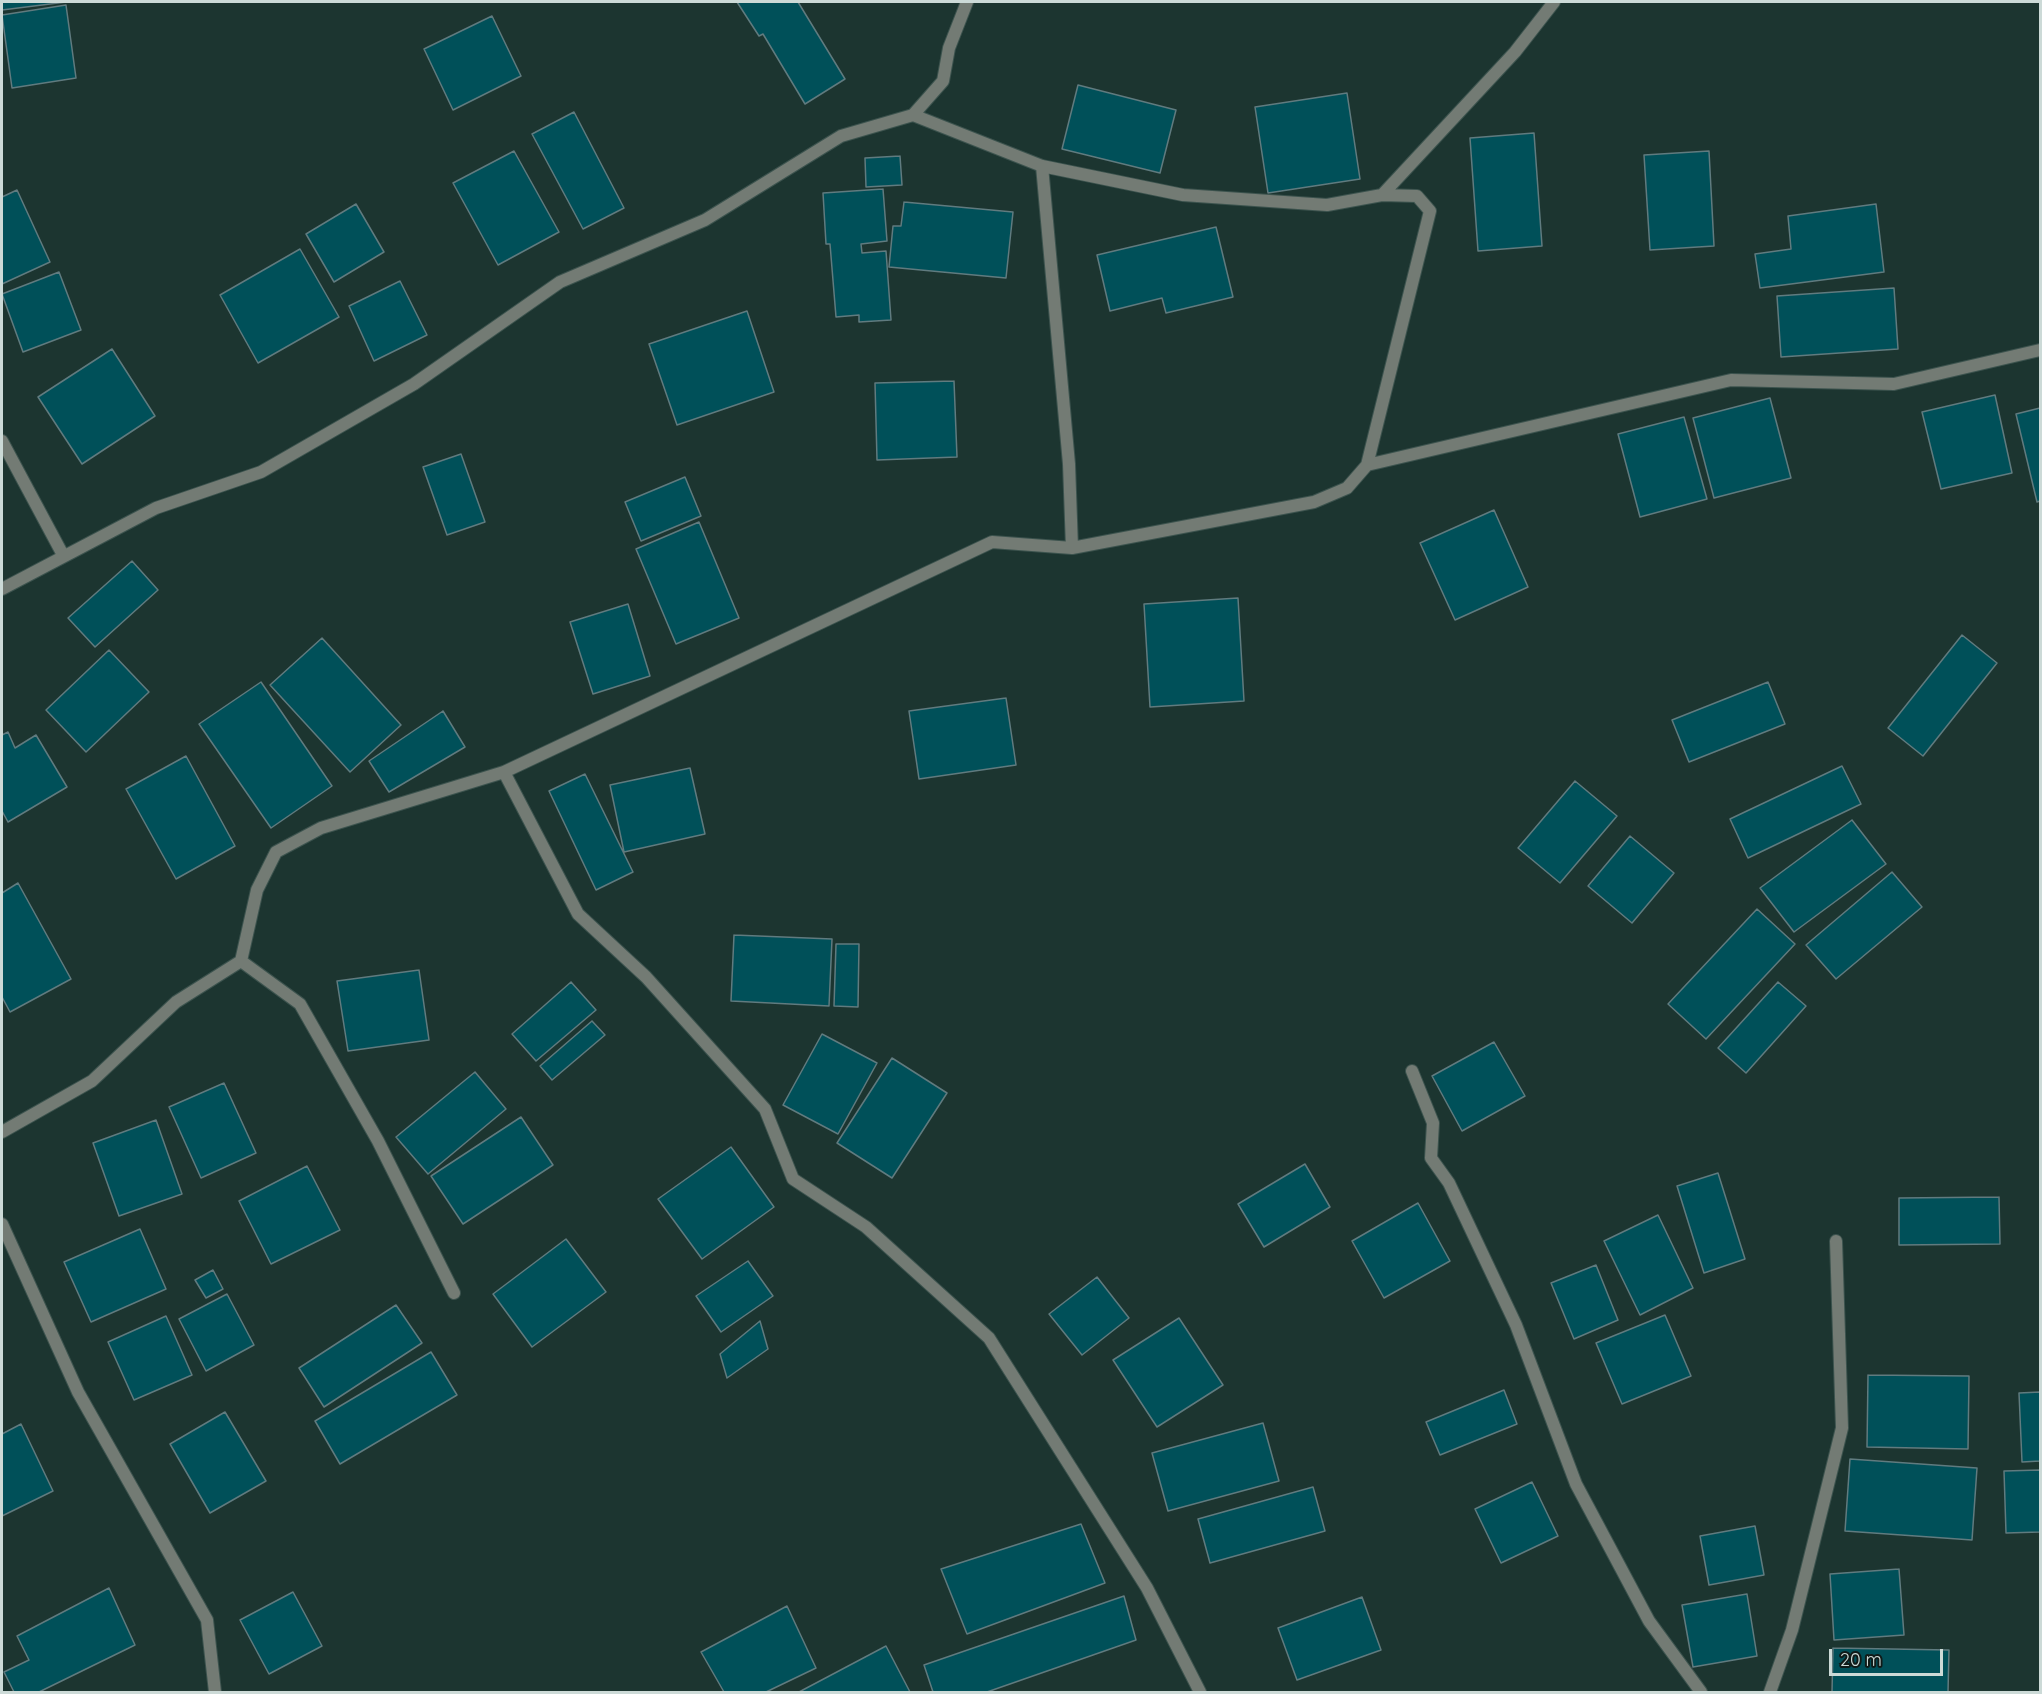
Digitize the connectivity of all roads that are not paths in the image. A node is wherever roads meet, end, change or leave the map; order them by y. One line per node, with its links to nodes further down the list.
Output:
1 (967, 2): 3 (street)
2 (1554, 2): 5 (street)
3 (914, 115): 4 (street); 10 (street)
4 (1042, 166): 5 (street); 9 (street)
5 (1382, 195): 8 (street)
6 (2040, 350): 8 (street)
7 (2, 441): 10 (street)
8 (1367, 465): 9 (street)
9 (1072, 548): 12 (street)
10 (63, 555): 11 (street)
11 (2, 589)
12 (504, 772): 13 (street); 20 (street)
13 (241, 961): 15 (street); 18 (street)
14 (1412, 1071): 21 (street)
15 (2, 1132)
16 (2, 1224): 19 (street)
17 (1836, 1241): 22 (street)
18 (453, 1293)
19 (215, 1692)
20 (1200, 1692)
21 (1701, 1692)
22 (1770, 1692)

